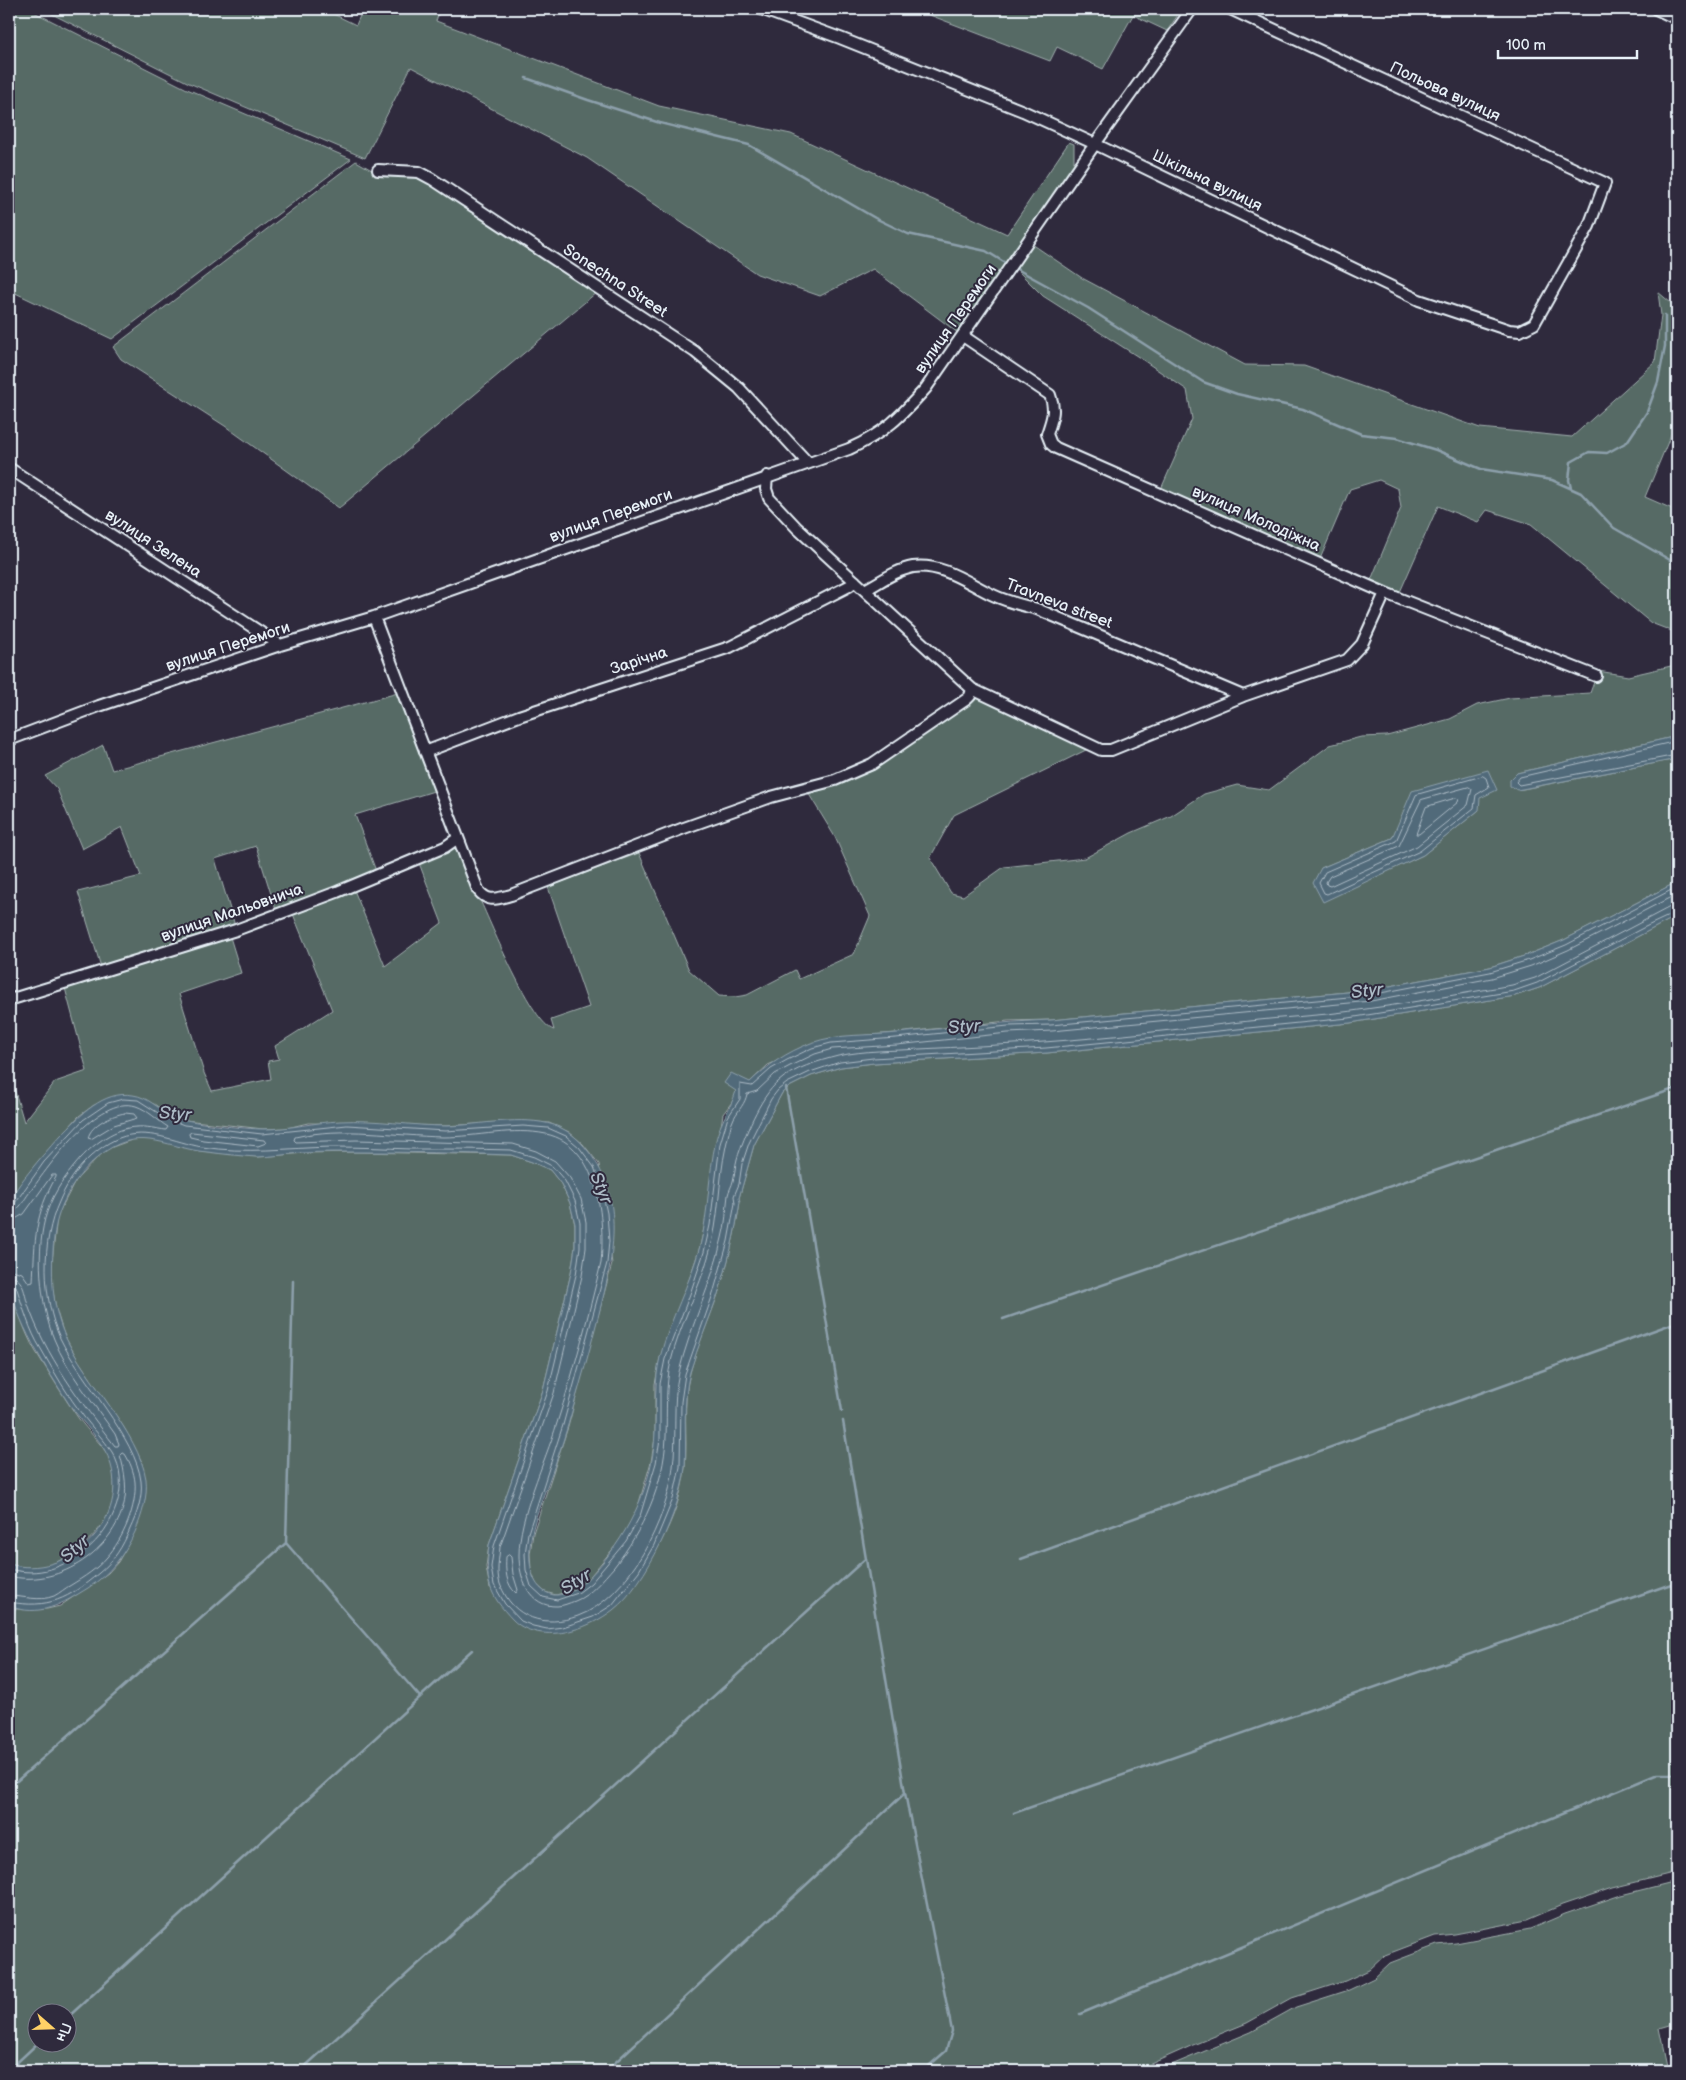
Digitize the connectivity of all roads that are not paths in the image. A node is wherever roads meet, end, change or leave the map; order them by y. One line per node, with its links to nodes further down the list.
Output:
1 (761, 9): 6 (street, Шкільна вулиця)
2 (1192, 9): 6 (street, вулиця Перемоги)
3 (1230, 9): 8 (street, Польова вулиця)
4 (1656, 9): 5 (street)
5 (1677, 18)
6 (1095, 144): 8 (street, Шкільна вулиця); 9 (street, вулиця Перемоги)
7 (378, 170): 10 (street, Sonechna Street)
8 (1589, 226)
9 (963, 336): 10 (street, вулиця Перемоги); 15 (street, вулиця Молодіжна)
10 (808, 463): 12 (street, вулиця Перемоги)
11 (9, 468): 17 (street, вулиця Зелена)
12 (768, 476): 13 (street); 16 (street, вулиця Перемоги)
13 (855, 581): 14 (street); 22 (street, Зарічна)
14 (865, 590): 19 (street); 20 (street, Travneva street)
15 (1385, 593): 18 (street, вулиця Молодіжна); 20 (street)
16 (374, 617): 17 (street, вулиця Перемоги); 22 (street)
17 (280, 645): 21 (street, вулиця Перемоги)
18 (1596, 676)
19 (972, 689): 20 (street); 23 (street)
20 (1243, 696)
21 (9, 740)
22 (425, 752): 23 (street)
23 (458, 838): 24 (street, вулиця Мальовнича)
24 (9, 1000)

